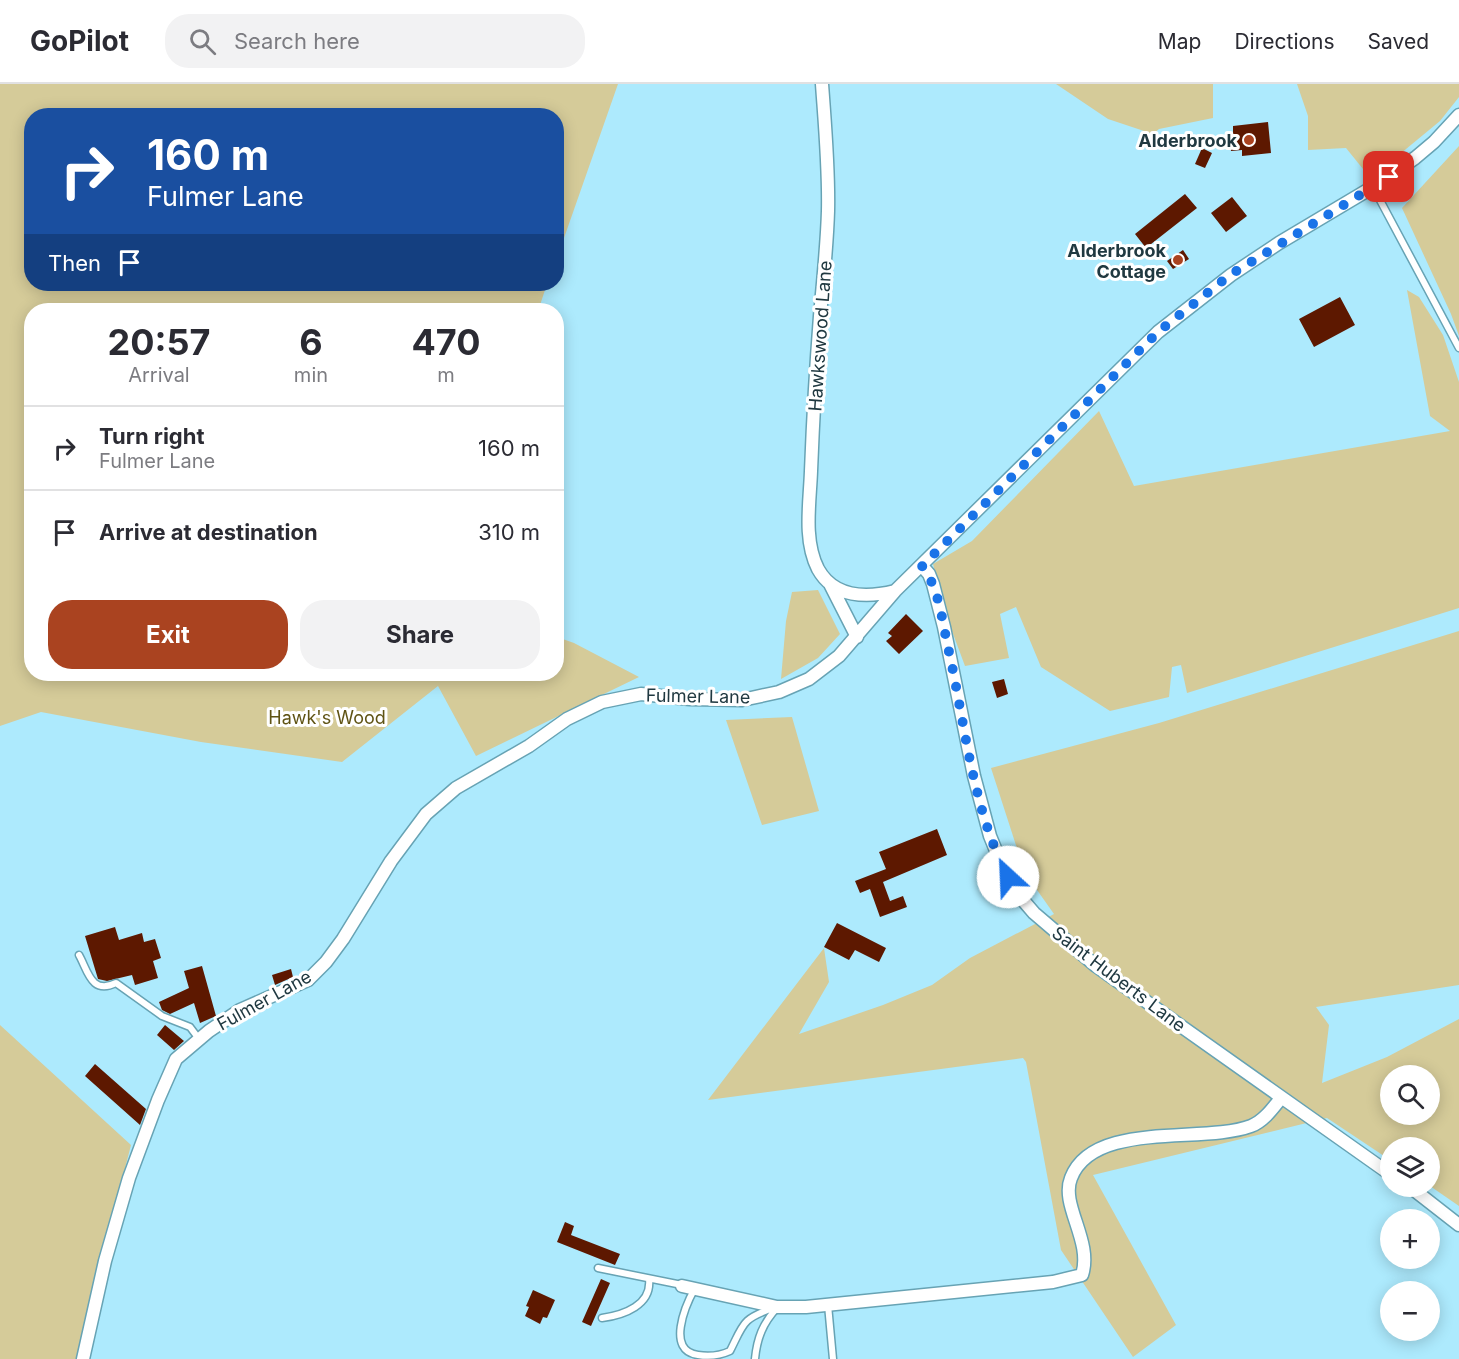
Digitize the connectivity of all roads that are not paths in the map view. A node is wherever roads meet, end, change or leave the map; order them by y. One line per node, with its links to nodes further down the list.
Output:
1 (822, 84): 6 (street, Hawkswood Lane)
2 (1459, 115): 3 (street, Fulmer Lane)
3 (1373, 187): 4 (lane); 5 (street, Fulmer Lane)
4 (1459, 348)
5 (922, 566): 7 (street, Fulmer Lane); 11 (street, Saint Huberts Lane)
6 (829, 583): 7 (street); 8 (street, Hawkswood Lane)
7 (895, 591): 8 (street, Fulmer Lane)
8 (857, 637): 10 (street, Fulmer Lane)
9 (79, 955): 10 (lane)
10 (199, 1039): 21 (street, Fulmer Lane)
11 (1281, 1098): 12 (street, Saint Huberts Lane); 18 (street)
12 (1380, 1167)
13 (1423, 1197): 14 (street)
14 (1459, 1225)
15 (598, 1268): 16 (lane)
16 (649, 1279): 17 (lane); 20 (lane)
17 (689, 1287): 19 (street); 19 (lane)
18 (828, 1305): 19 (street); 23 (lane)
19 (777, 1307): 22 (lane)
20 (602, 1318)
21 (83, 1359)
22 (755, 1359)
23 (833, 1359)

